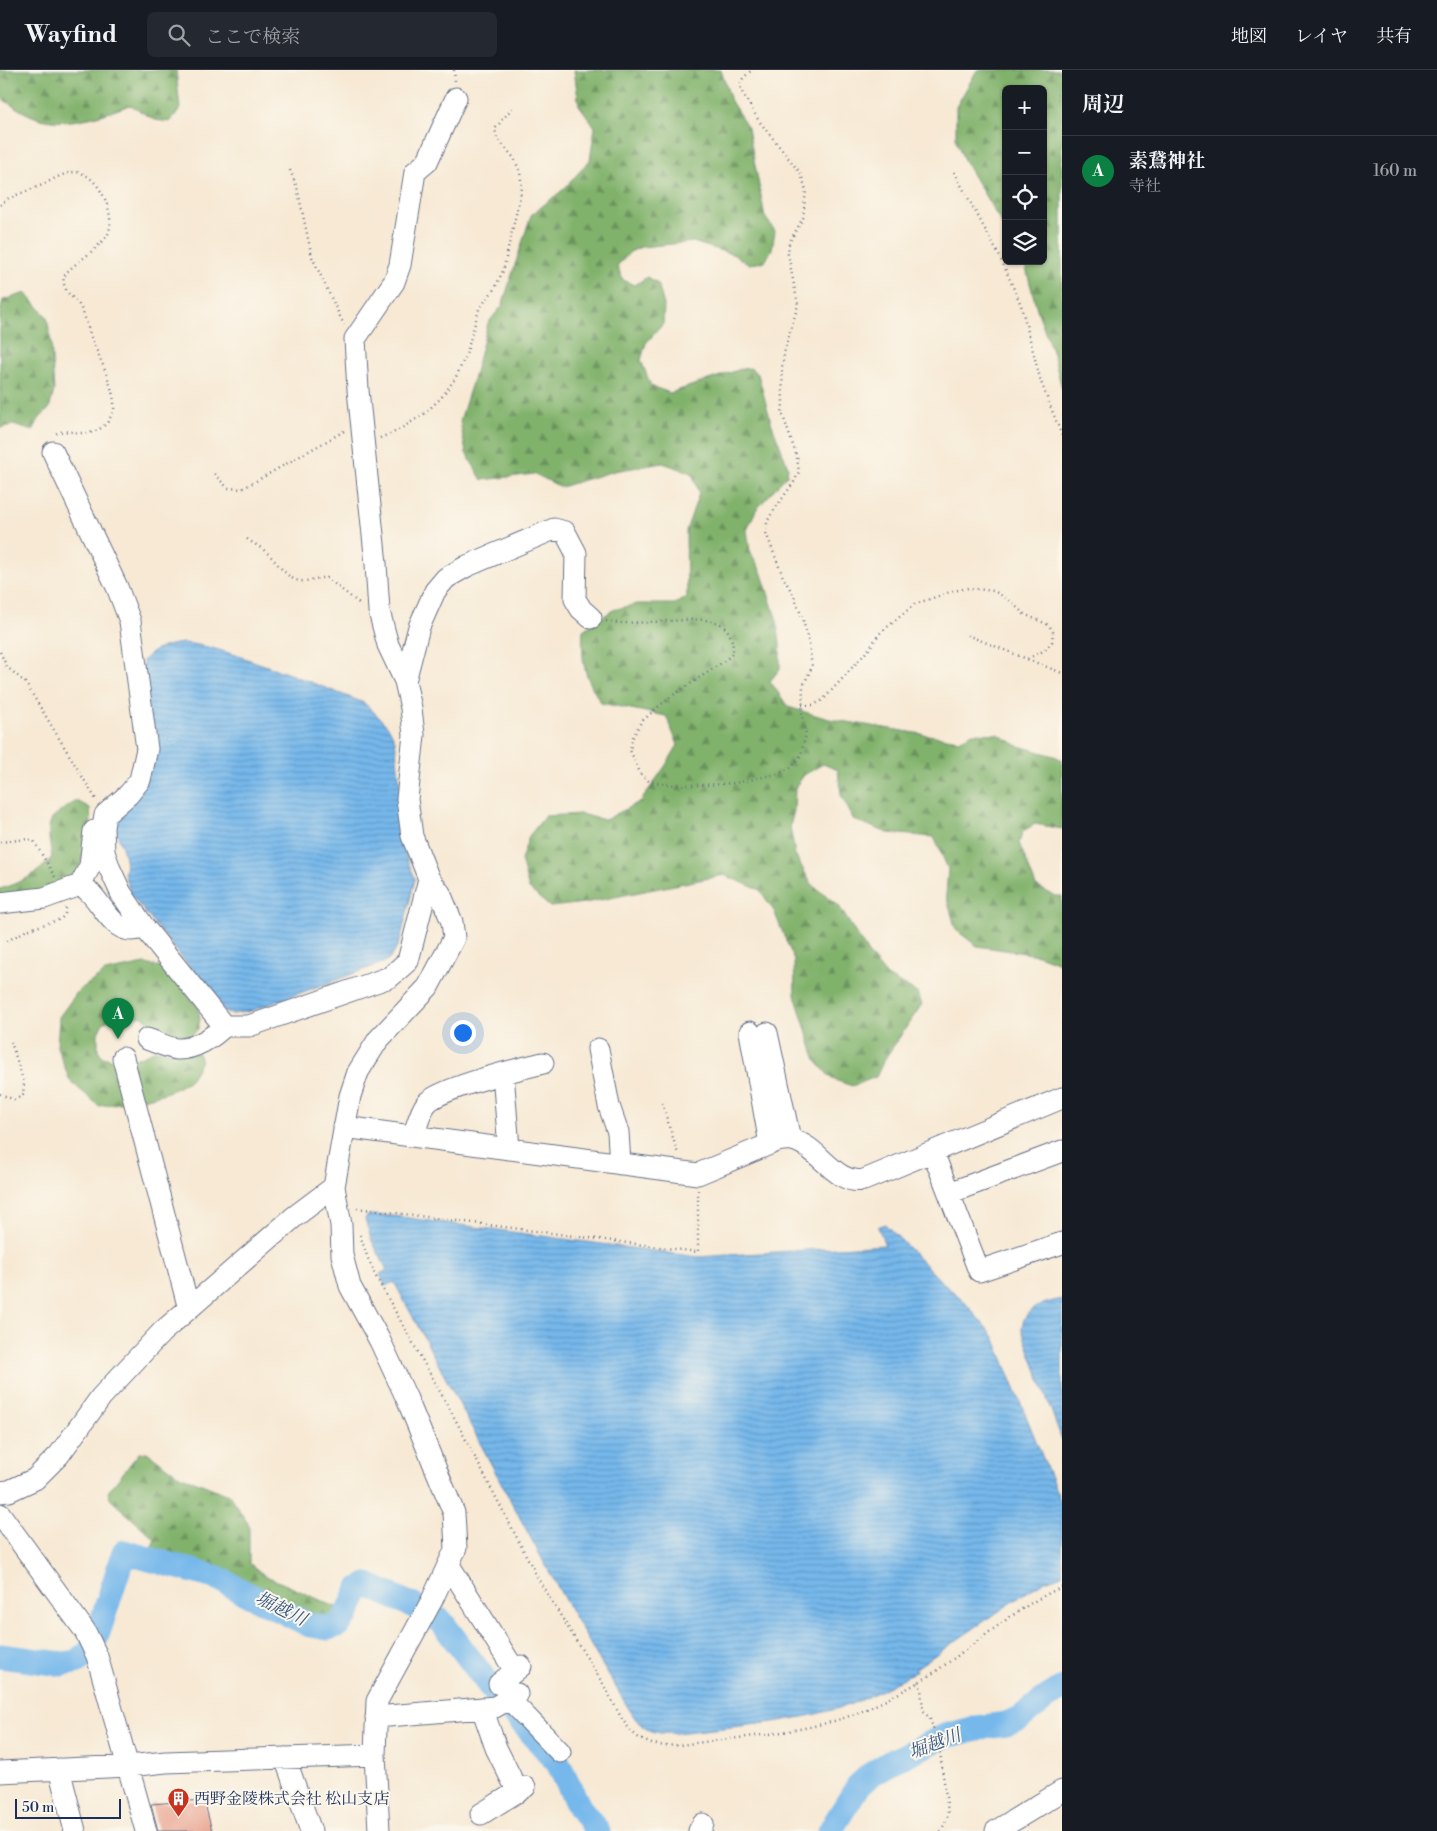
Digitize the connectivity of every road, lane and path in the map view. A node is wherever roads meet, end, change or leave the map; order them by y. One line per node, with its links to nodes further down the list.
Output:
1 (752, 70): 20 (path)
2 (456, 98): 7 (street)
3 (512, 108): 8 (path)
4 (290, 170): 7 (path)
5 (954, 172): 9 (path)
6 (0, 205): 10 (path)
7 (355, 340): 8 (street)
8 (363, 434): 11 (path); 13 (street)
9 (1062, 436)
10 (53, 452): 21 (street)
11 (214, 474)
12 (247, 540): 13 (path)
13 (379, 611): 19 (street)
14 (591, 618): 19 (street); 20 (path)
15 (967, 635): 17 (path)
16 (0, 652): 21 (path)
17 (1027, 659): 18 (path); 20 (path)
18 (1062, 673)
19 (405, 681): 23 (street)
20 (802, 705)
21 (105, 815): 24 (street); 26 (street)
22 (0, 842): 24 (path)
23 (429, 879): 28 (street); 39 (street)
24 (71, 889): 25 (street); 26 (street); 27 (path)
25 (0, 903)
26 (144, 926): 28 (street)
27 (7, 941)
28 (224, 1026): 30 (street)
29 (759, 1033): 41 (street)
30 (147, 1039)
31 (11, 1042): 36 (path)
32 (598, 1050): 45 (street)
33 (123, 1058): 52 (street)
34 (543, 1063): 35 (street)
35 (503, 1073): 40 (street); 42 (street)
36 (0, 1094)
37 (1062, 1098): 44 (street)
38 (662, 1103): 46 (path)
39 (344, 1127): 40 (street); 47 (street)
40 (413, 1136): 42 (street)
41 (780, 1142): 44 (street); 46 (street)
42 (509, 1149): 45 (street)
43 (1062, 1151): 48 (street)
44 (933, 1152): 48 (street)
45 (620, 1164): 46 (street)
46 (691, 1173): 49 (path)
47 (334, 1187): 52 (street); 55 (street)
48 (949, 1193): 50 (street)
49 (357, 1208)
50 (1062, 1243)
51 (375, 1275): 57 (path)
52 (189, 1308): 53 (street)
53 (0, 1492)
54 (0, 1514): 64 (street)
55 (449, 1565): 58 (street); 60 (street)
56 (1062, 1587): 57 (path)
57 (918, 1682): 73 (path)
58 (512, 1683): 59 (street); 61 (street)
59 (482, 1708): 60 (street); 68 (street)
60 (376, 1717): 62 (street)
61 (560, 1752)
62 (375, 1755): 63 (street); 72 (street)
63 (285, 1758): 64 (street); 71 (street)
64 (129, 1766): 65 (street); 70 (street)
65 (59, 1769): 66 (street); 69 (street)
66 (0, 1772)
67 (1060, 1797): 74 (street)
68 (481, 1814)
69 (75, 1831)
70 (146, 1831)
71 (312, 1831)
72 (379, 1831)
73 (942, 1831)
74 (996, 1831)

